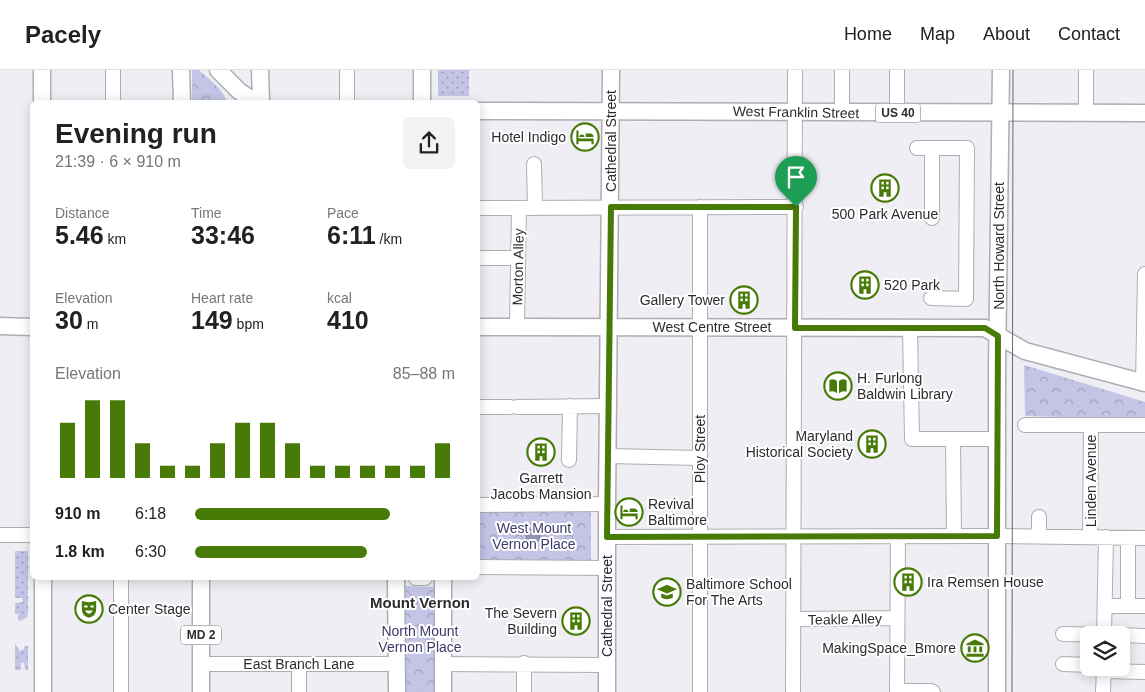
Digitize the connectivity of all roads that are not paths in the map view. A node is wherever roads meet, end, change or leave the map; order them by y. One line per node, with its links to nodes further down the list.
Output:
1 (42, 70): 16 (main road)
2 (113, 70): 17 (street)
3 (181, 70): 18 (main road)
4 (218, 70): 15 (main road)
5 (237, 70): 15 (main road)
6 (260, 70): 19 (main road)
7 (347, 70): 20 (street)
8 (422, 70): 21 (main road)
9 (612, 70): 23 (main road, Cathedral Street)
10 (795, 70): 24 (street)
11 (842, 70): 25 (street)
12 (897, 70): 26 (street)
13 (1001, 70): 27 (main road, North Howard Street)
14 (1086, 70): 28 (street)
15 (239, 97)
16 (42, 100)
17 (113, 100)
18 (182, 100)
19 (261, 100)
20 (347, 100)
21 (422, 100)
22 (480, 111): 23 (main road, West Franklin Street / US 40)
23 (611, 111): 24 (main road, West Franklin Street / US 40); 33 (main road, Cathedral Street)
24 (795, 111): 25 (main road, West Franklin Street / US 40); 35 (street)
25 (842, 112): 26 (main road, West Franklin Street / US 40)
26 (897, 113): 27 (main road, West Franklin Street / US 40)
27 (1000, 113): 28 (main road, West Franklin Street / US 40); 52 (main road, North Howard Street)
28 (1086, 113): 29 (main road, West Franklin Street / US 40)
29 (1145, 113)
30 (917, 148): 31 (street)
31 (932, 148): 39 (street); 43 (street)
32 (534, 164): 38 (street)
33 (611, 207): 34 (street); 38 (street); 45 (main road, Cathedral Street)
34 (700, 207): 35 (street); 49 (street, Ploy Street)
35 (796, 207): 50 (street)
36 (480, 208): 37 (street)
37 (519, 208): 38 (street); 41 (street, Morton Alley)
38 (535, 208)
39 (932, 218)
40 (480, 258): 41 (street)
41 (518, 258): 48 (street, Morton Alley)
42 (1144, 274): 53 (street)
43 (931, 298)
44 (0, 326): 46 (main road)
45 (609, 326): 48 (main road, West Centre Street); 49 (main road, West Centre Street); 55 (main road, Cathedral Street)
46 (30, 327)
47 (480, 327): 48 (main road, West Centre Street)
48 (518, 327)
49 (700, 327): 50 (main road, West Centre Street); 63 (street, Ploy Street)
50 (795, 328): 51 (main road, West Centre Street); 70 (street)
51 (910, 328): 52 (main road, West Centre Street); 60 (street)
52 (998, 336): 53 (main road, West Centre Street); 61 (main road, North Howard Street)
53 (1144, 383)
54 (570, 406): 55 (street); 56 (street); 64 (street)
55 (608, 406): 62 (main road, Cathedral Street)
56 (480, 407)
57 (1025, 425): 58 (street)
58 (1091, 425): 59 (street); 77 (street, Linden Avenue)
59 (1145, 425)
60 (953, 439): 61 (street); 72 (street)
61 (997, 439): 73 (main road, North Howard Street)
62 (608, 456): 63 (street); 66 (main road, Cathedral Street)
63 (700, 458): 76 (street, Ploy Street)
64 (569, 460)
65 (480, 504): 66 (street)
66 (607, 504): 75 (main road, Cathedral Street)
67 (1039, 516): 74 (street)
68 (0, 535): 69 (street)
69 (30, 535)
70 (794, 536): 71 (street); 76 (street); 92 (street)
71 (898, 536): 72 (street); 91 (street)
72 (954, 536): 73 (street)
73 (997, 536): 74 (street); 121 (main road, North Howard Street)
74 (1039, 536): 77 (street)
75 (607, 537): 76 (street); 82 (main road, Cathedral Street)
76 (700, 537): 117 (street, Ploy Street)
77 (1090, 537): 78 (street)
78 (1106, 537): 79 (street); 88 (street, Linden Avenue)
79 (1128, 538): 80 (street); 89 (street)
80 (1145, 538)
81 (480, 567): 82 (street)
82 (607, 568): 104 (main road, Cathedral Street)
83 (43, 580): 109 (main road)
84 (121, 580): 110 (street)
85 (201, 580): 99 (main road, MD 2)
86 (396, 580): 101 (main road)
87 (444, 580): 102 (main road)
88 (1105, 606): 89 (street); 93 (street, Linden Avenue)
89 (1128, 606): 90 (street)
90 (1145, 606)
91 (897, 618): 92 (street, Teakle Alley); 119 (street)
92 (793, 619): 118 (street)
93 (1104, 626)
94 (1063, 634): 95 (street)
95 (1080, 634)
96 (1130, 635): 97 (street)
97 (1145, 636)
98 (524, 663): 102 (street); 104 (street); 115 (street)
99 (202, 664): 100 (street, East Branch Lane); 111 (main road, MD 2)
100 (299, 664): 101 (street, East Branch Lane); 112 (street)
101 (397, 664): 113 (main road)
102 (443, 664): 114 (main road)
103 (1063, 664): 105 (street)
104 (608, 665): 116 (main road, Cathedral Street)
105 (1080, 665)
106 (1130, 671): 107 (street)
107 (1145, 672)
108 (1104, 676): 122 (street)
109 (43, 692)
110 (121, 692)
111 (202, 692)
112 (299, 692)
113 (398, 692)
114 (443, 692)
115 (524, 692)
116 (608, 692)
117 (700, 692)
118 (793, 692)
119 (897, 692): 120 (street)
120 (933, 692)
121 (997, 692)
122 (1103, 692)

